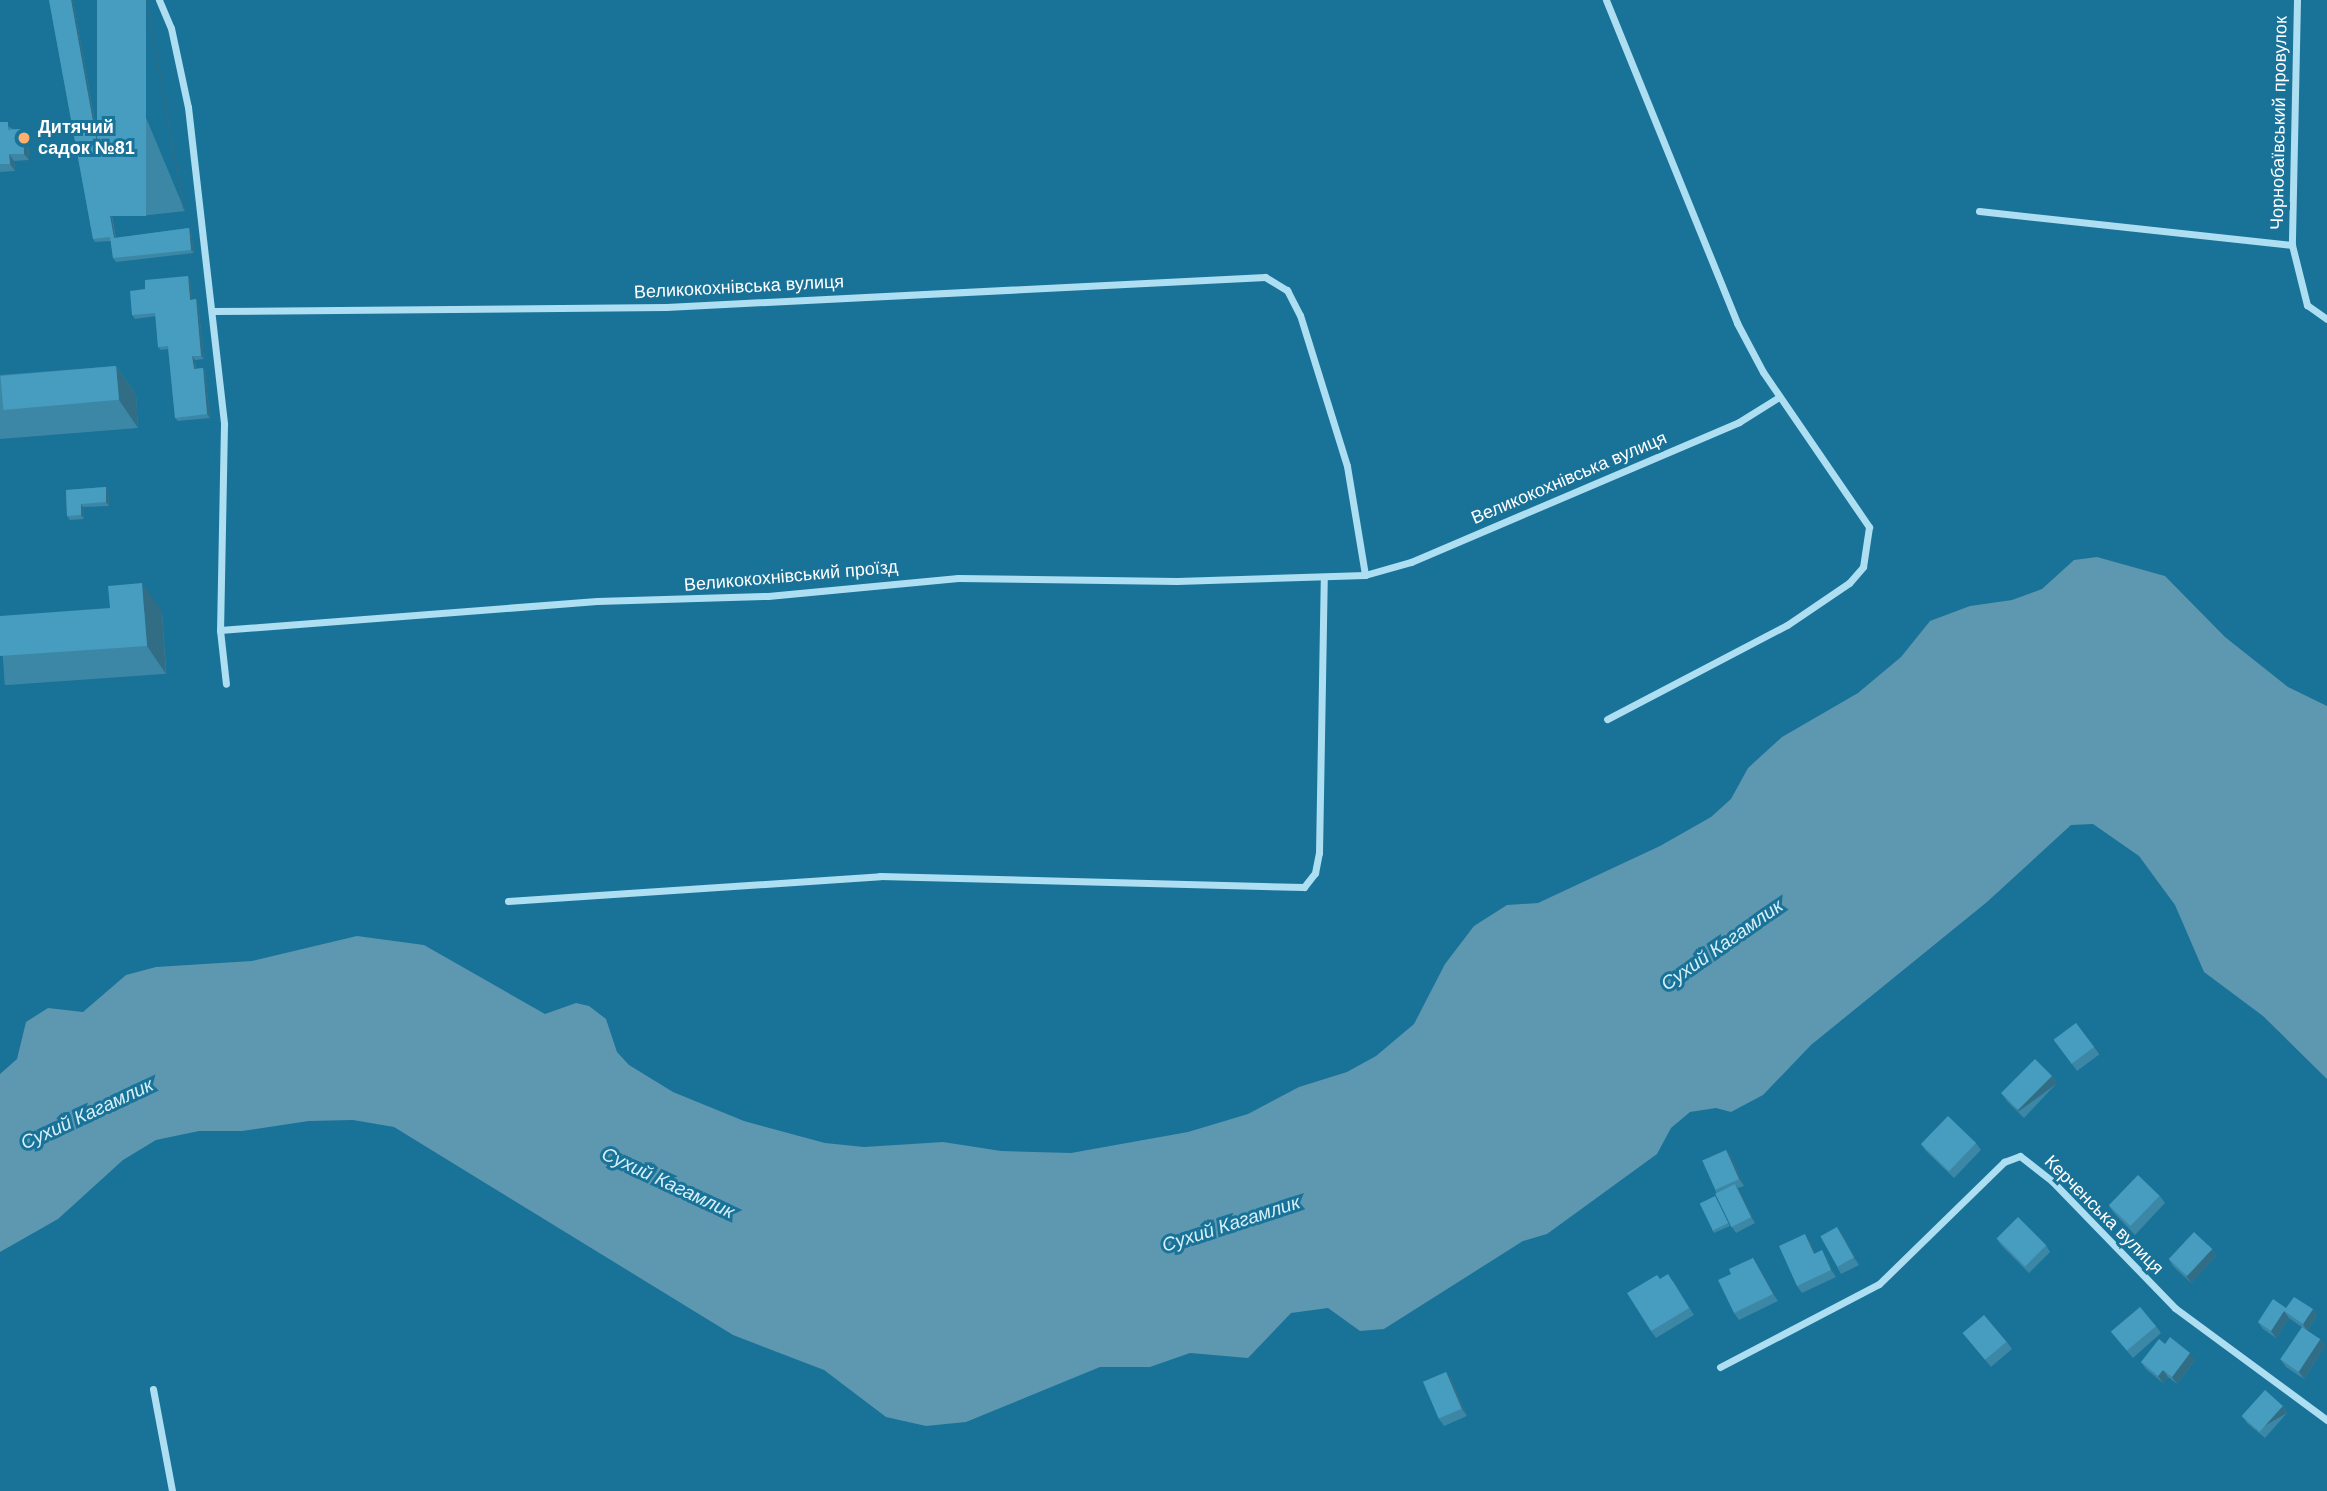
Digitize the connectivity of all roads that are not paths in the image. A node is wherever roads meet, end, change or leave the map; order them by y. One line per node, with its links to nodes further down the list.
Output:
1 (159, 0): 6 (street)
2 (1606, 0): 8 (street)
3 (2297, 0): 5 (street, Чорнобаївський провулок)
4 (1979, 211): 5 (street)
5 (2292, 245): 7 (street, Чорнобаївський провулок)
6 (213, 311): 9 (street, Великокохнівська вулиця); 11 (street)
7 (2327, 319)
8 (1779, 397): 9 (street, Великокохнівська вулиця); 13 (street)
9 (1365, 575): 10 (street, Великокохнівський проїзд)
10 (1324, 579): 11 (street, Великокохнівський проїзд); 14 (street)
11 (220, 630): 12 (street)
12 (226, 684)
13 (1607, 719)
14 (508, 901)
15 (1720, 1367): 17 (street, Керченська вулиця)
16 (153, 1389): 18 (street)
17 (2327, 1420)
18 (172, 1491)

